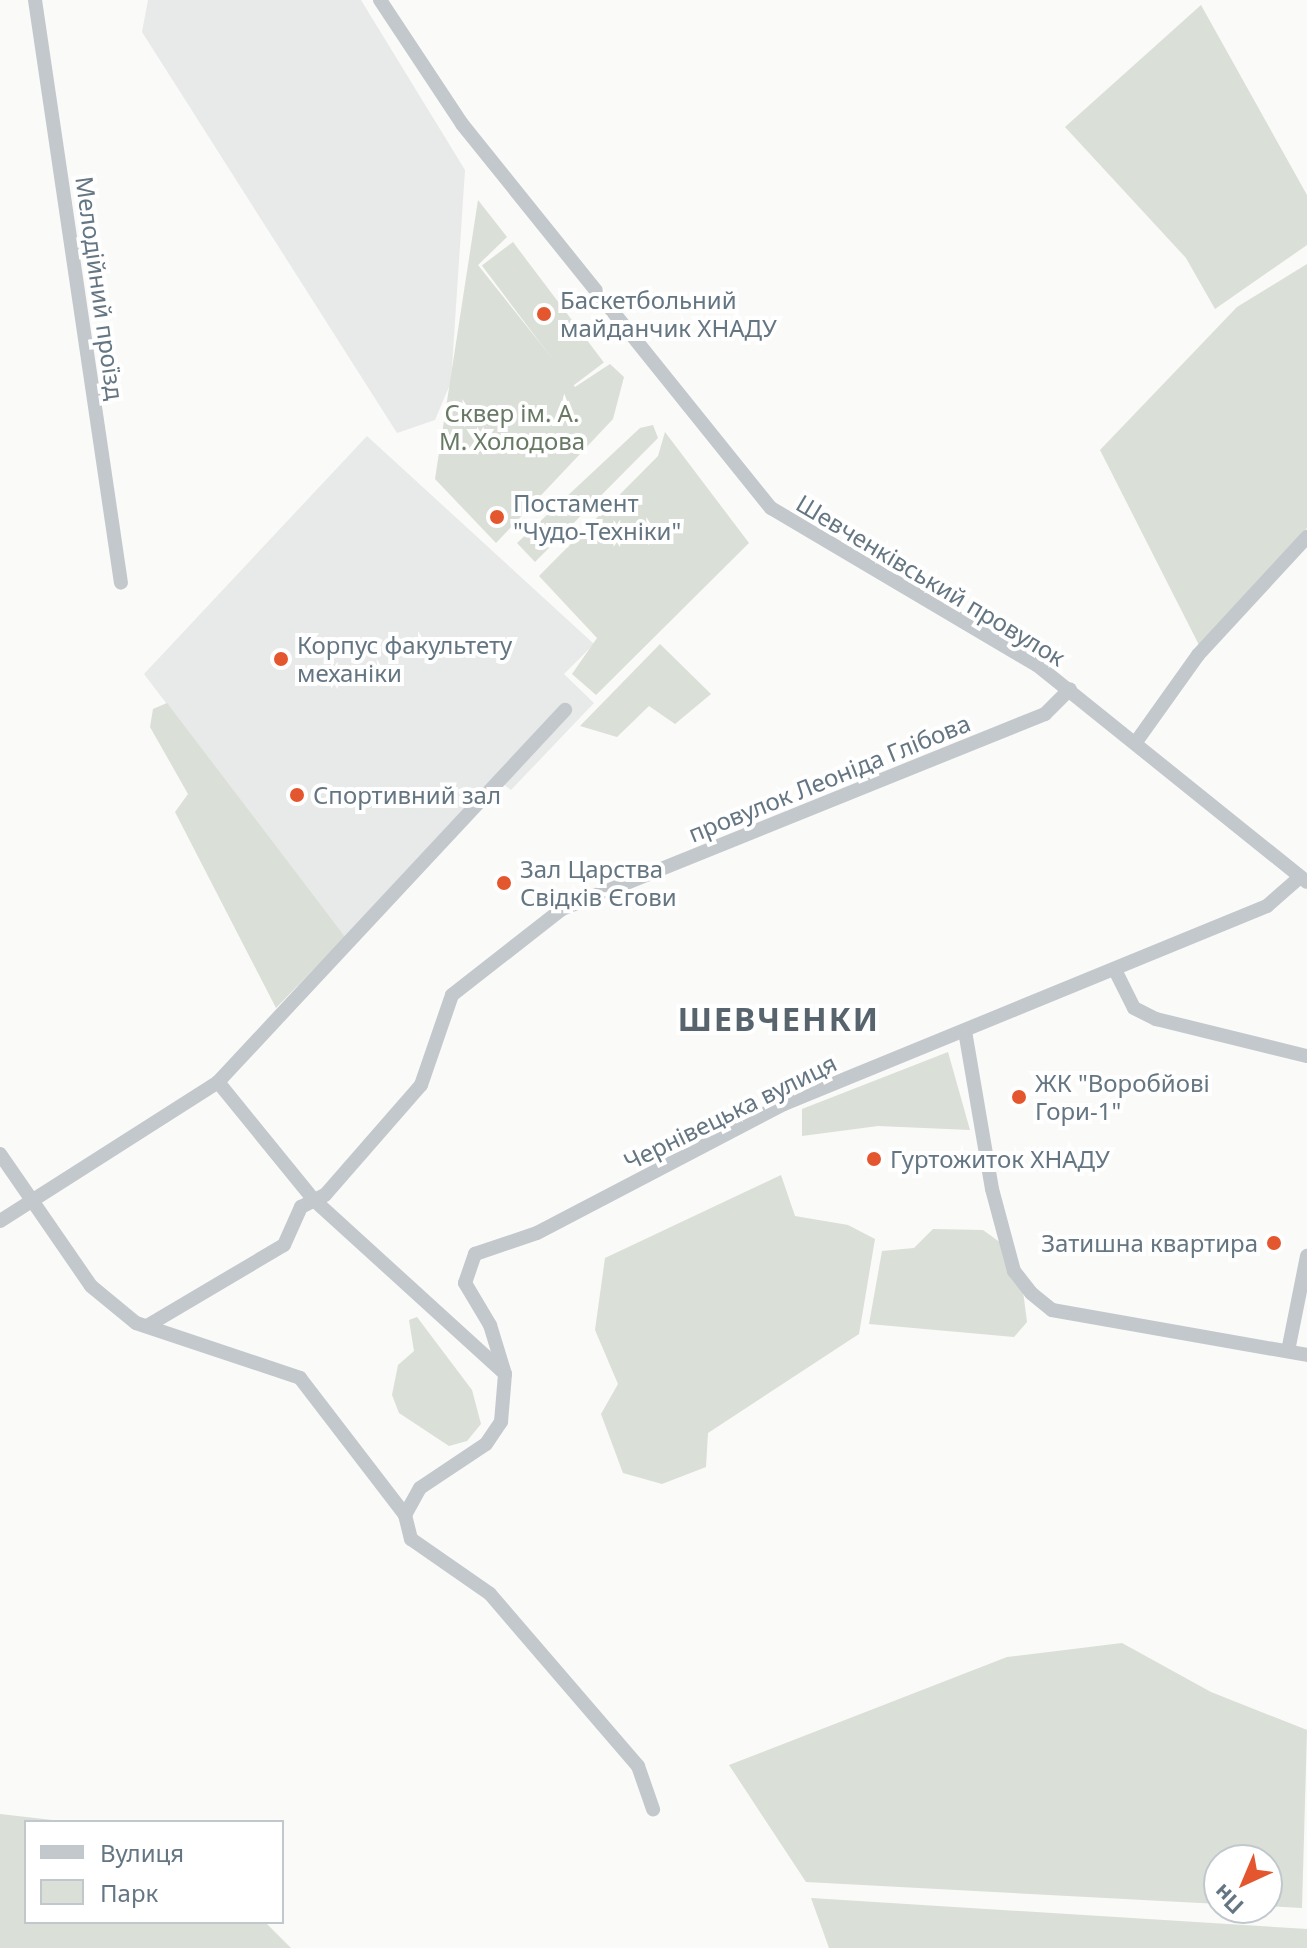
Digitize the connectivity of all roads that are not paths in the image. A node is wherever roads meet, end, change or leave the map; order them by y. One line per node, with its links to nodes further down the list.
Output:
1 (35, 0): 4 (street, Мелодійний проїзд)
2 (380, 0): 5 (street, Шевченківський провулок)
3 (1307, 537): 7 (street)
4 (121, 583)
5 (1070, 689): 7 (street, Шевченківський провулок); 15 (street, провулок Леоніда Глібова)
6 (565, 710): 12 (street)
7 (1136, 742): 8 (street, Шевченківський провулок)
8 (1303, 879): 9 (street, Чернівецька вулиця)
9 (1115, 970): 10 (street, Чернівецька вулиця); 11 (street)
10 (965, 1031): 19 (street); 21 (street, Чернівецька вулиця)
11 (1307, 1056)
12 (218, 1082): 14 (street); 15 (street)
13 (0, 1154): 14 (street)
14 (25, 1199): 16 (street); 18 (street)
15 (314, 1200): 18 (street, провулок Леоніда Глібова); 21 (street)
16 (0, 1221)
17 (1307, 1256): 19 (street)
18 (147, 1326): 22 (street)
19 (1288, 1351): 20 (street)
20 (1307, 1355)
21 (505, 1374): 22 (street, Чернівецька вулиця)
22 (405, 1515): 23 (street)
23 (653, 1809)

